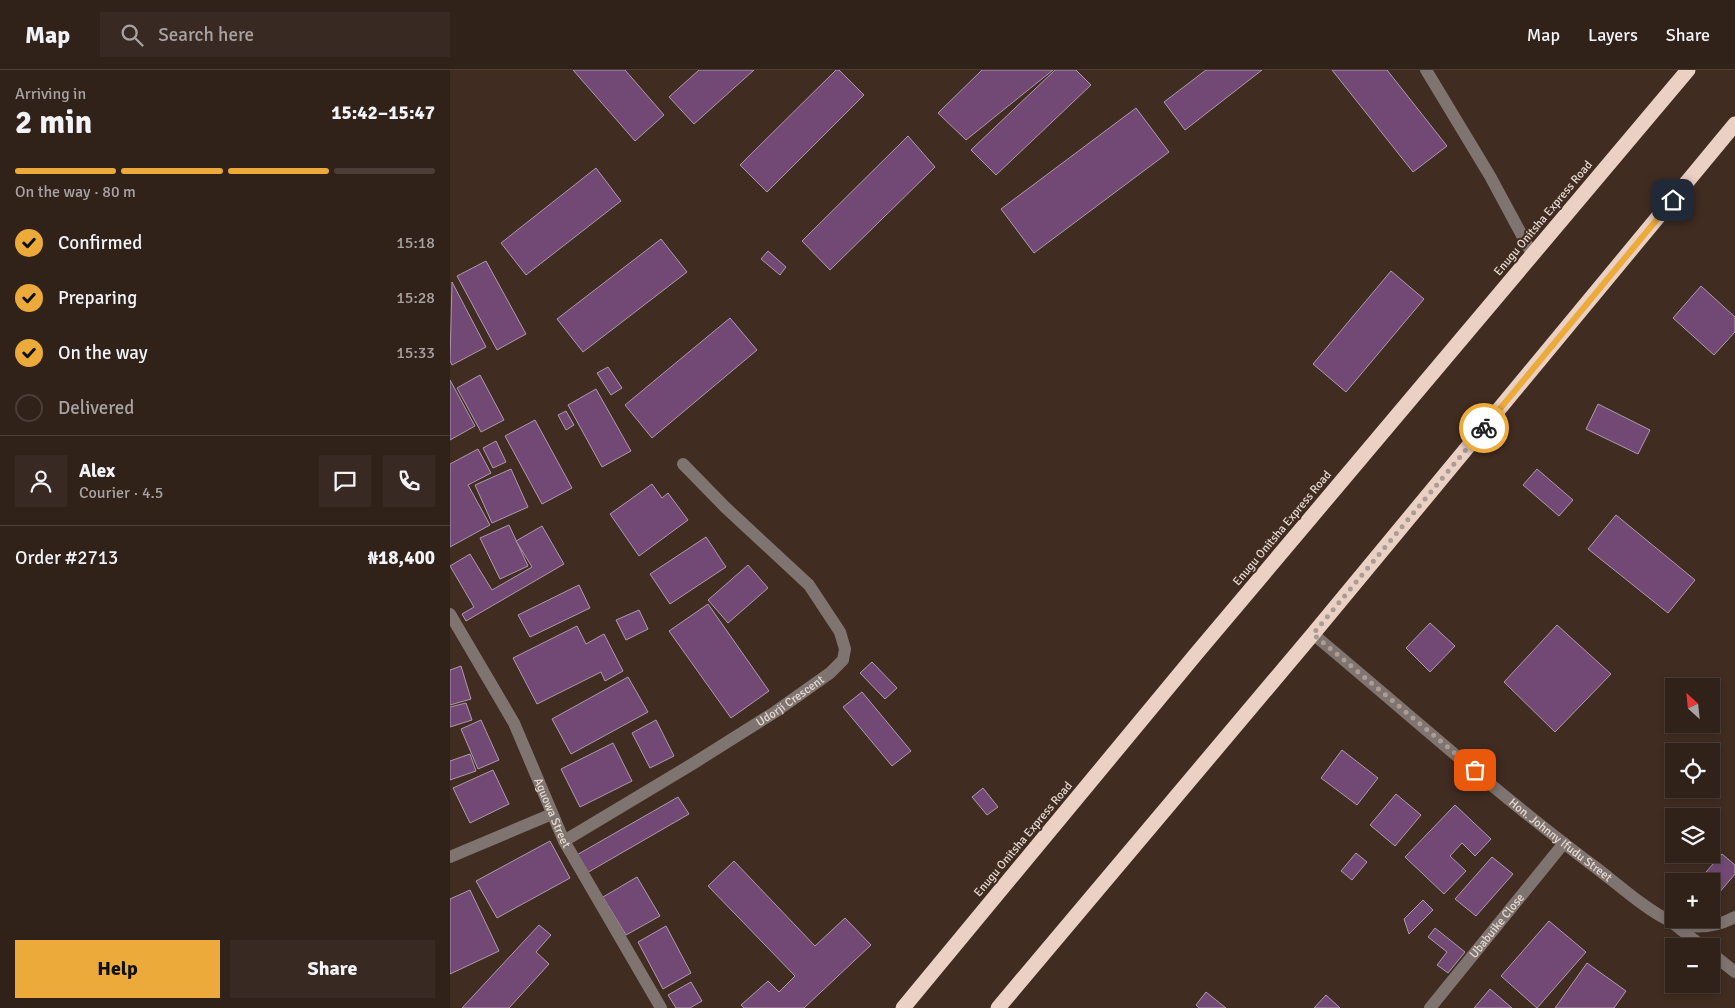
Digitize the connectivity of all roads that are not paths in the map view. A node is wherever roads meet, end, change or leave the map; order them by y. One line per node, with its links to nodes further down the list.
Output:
1 (1426, 70): 4 (street)
2 (1688, 70): 4 (highway, Enugu Onitsha Express Road)
3 (1735, 124): 7 (highway)
4 (1532, 254): 20 (highway, Enugu Onitsha Express Road)
5 (683, 464): 9 (street, Udorji Crescent)
6 (450, 614): 8 (street, Aguowa Street)
7 (1313, 634): 10 (street, Hon. Johnny Ifudu Street); 21 (highway)
8 (552, 814): 9 (street, Aguowa Street); 11 (street)
9 (564, 841): 19 (street, Aguowa Street)
10 (1564, 843): 13 (street, Hon. Johnny Ifudu Street); 22 (street, Ubabuike Close)
11 (450, 858)
12 (1735, 916): 14 (street, Hon. Johnny Ifudu Street)
13 (1665, 917)
14 (1720, 923)
15 (1679, 928): 16 (street)
16 (1692, 938)
17 (1720, 960): 18 (street)
18 (1735, 972)
19 (661, 1008)
20 (904, 1008)
21 (998, 1008)
22 (1430, 1008)

